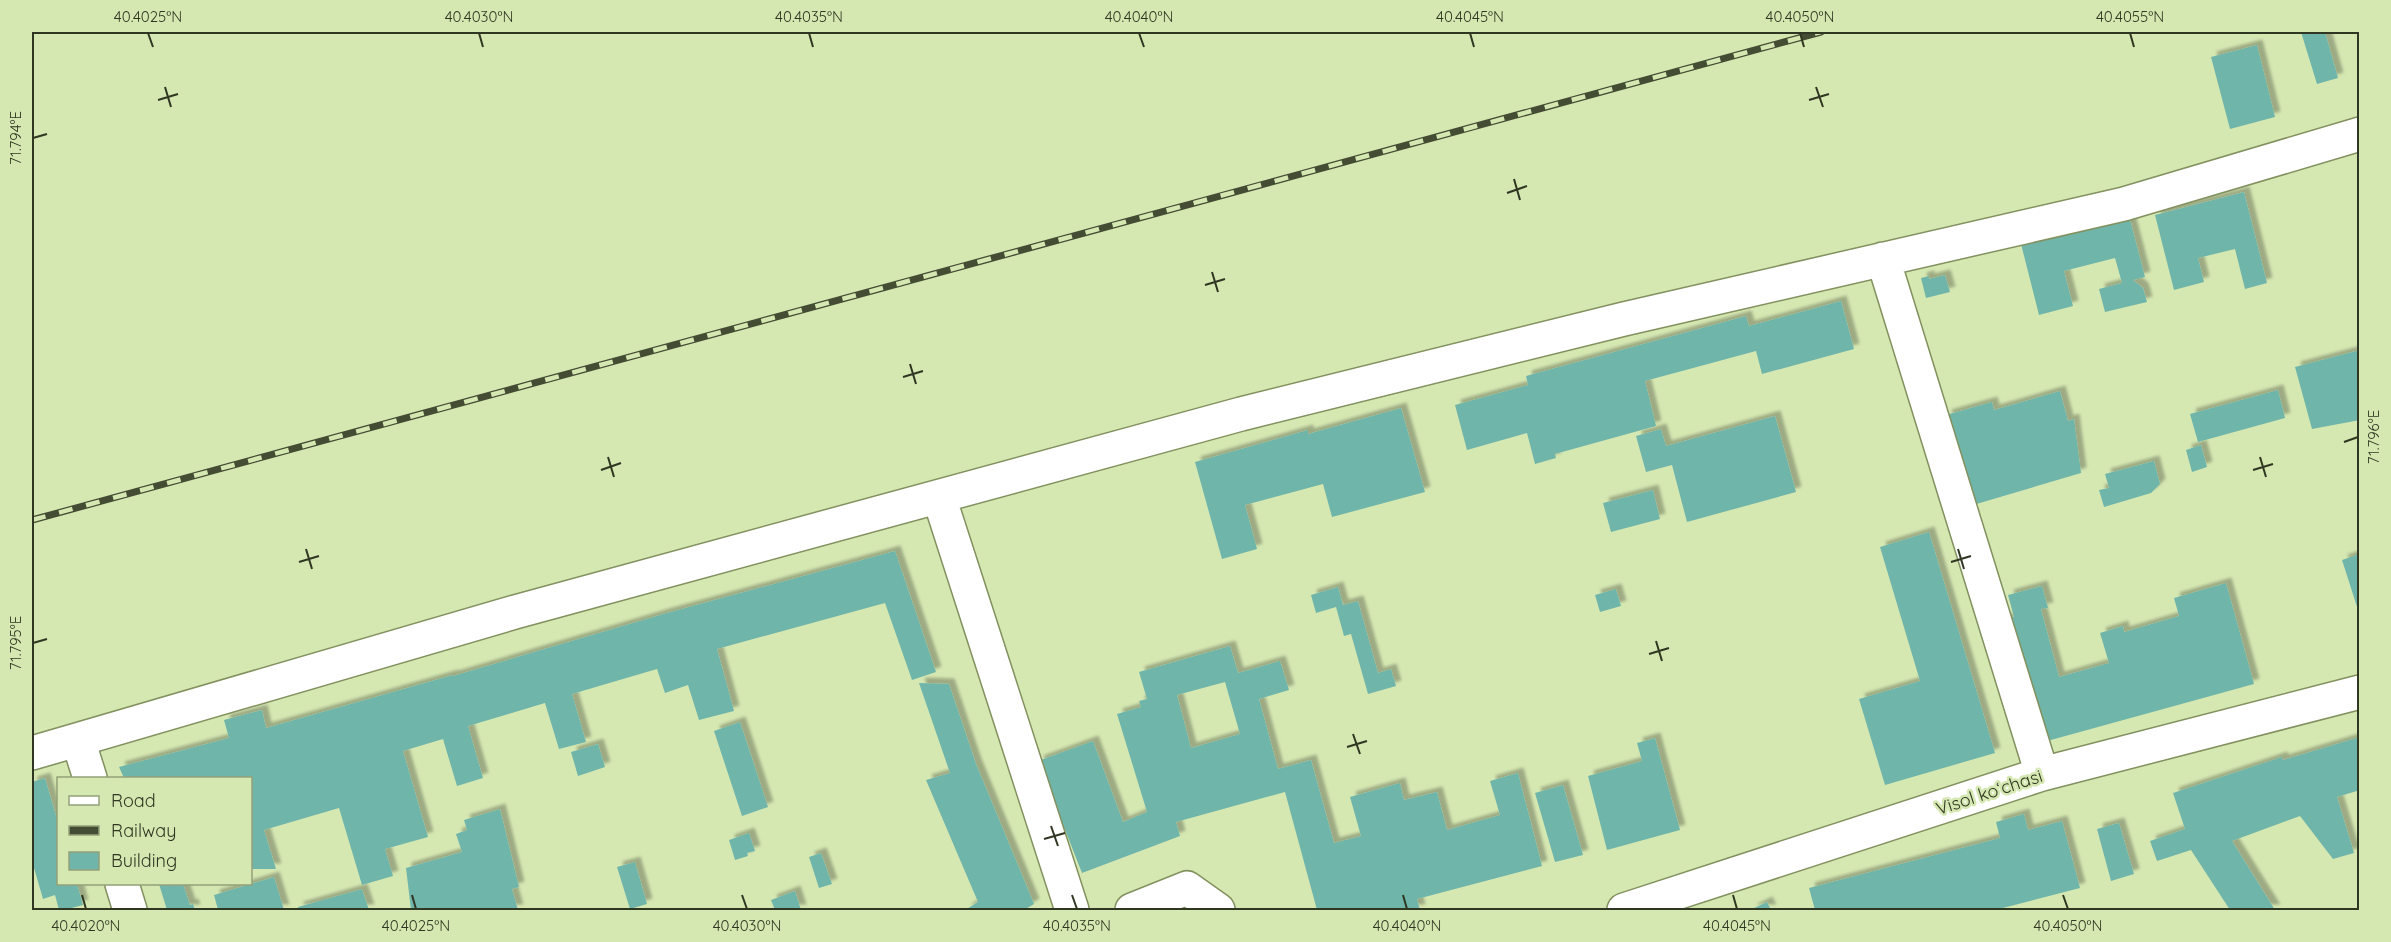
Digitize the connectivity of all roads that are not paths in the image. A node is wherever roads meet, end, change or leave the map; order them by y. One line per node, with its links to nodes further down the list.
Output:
1 (2360, 134): 2 (street)
2 (1883, 259): 3 (street); 7 (street)
3 (939, 497): 5 (street); 11 (street)
4 (2360, 692): 7 (street, Visol koʻchasi)
5 (78, 740): 6 (street); 8 (street)
6 (32, 753)
7 (2042, 774): 14 (street, Visol koʻchasi)
8 (90, 777)
9 (122, 885): 10 (street)
10 (130, 910)
11 (1072, 910)
12 (1132, 910): 13 (street)
13 (1218, 910)
14 (1624, 910)

